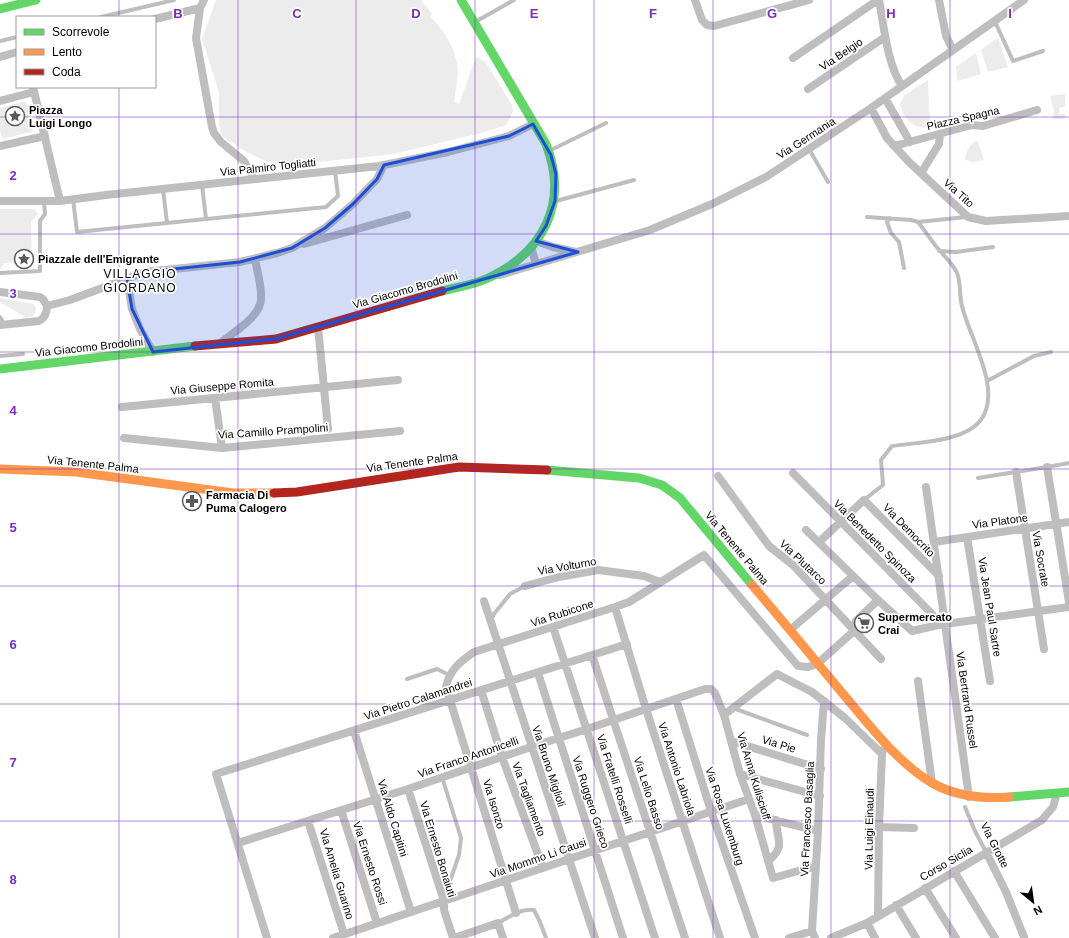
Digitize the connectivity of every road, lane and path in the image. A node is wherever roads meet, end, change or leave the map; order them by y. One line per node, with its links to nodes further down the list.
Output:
1 (36, 0): 11 (main road)
2 (174, 0): 12 (lane)
3 (461, 0): 14 (main road, Via Giacomo Brodolini)
4 (514, 0): 14 (lane)
5 (695, 0): 6 (street)
6 (809, 0)
7 (879, 0): 17 (street); 23 (street)
8 (939, 0): 19 (street)
9 (1024, 0): 15 (street, Via Germania)
10 (202, 4): 13 (street); 43 (street)
11 (0, 9)
12 (105, 16)
13 (156, 18)
14 (474, 22): 32 (main road, Via Giacomo Brodolini)
15 (993, 22): 19 (street, Via Germania); 20 (lane)
16 (16, 37): 18 (lane)
17 (886, 37): 24 (street); 26 (street, Via Belgio)
18 (0, 41)
19 (953, 50): 24 (street, Via Germania)
20 (1043, 51)
21 (16, 52): 22 (street)
22 (0, 57)
23 (793, 58)
24 (902, 86): 27 (street, Via Germania)
25 (34, 89): 28 (street); 34 (street)
26 (808, 89)
27 (885, 98): 29 (street, Via Germania); 35 (street)
28 (0, 101)
29 (871, 108): 37 (street, Via Tito); 38 (street, Via Germania)
30 (1037, 110): 33 (street, Piazza Spagna)
31 (606, 123): 39 (lane)
32 (533, 124): 39 (main road, Via Giacomo Brodolini); 40 (street, Via Palmiro Togliatti)
33 (940, 134): 35 (street, Piazza Spagna); 42 (street)
34 (44, 136): 36 (street); 51 (street)
35 (910, 142): 37 (street, Piazza Spagna)
36 (0, 146)
37 (894, 146): 42 (street, Via Tito)
38 (809, 149): 45 (lane); 65 (street, Via Germania)
39 (549, 151): 52 (main road, Via Giacomo Brodolini)
40 (384, 165): 41 (street, Via Palmiro Togliatti); 63 (street)
41 (334, 171): 43 (street, Via Palmiro Togliatti); 58 (lane)
42 (921, 173): 54 (street, Via Tito)
43 (254, 179): 46 (street, Via Palmiro Togliatti)
44 (634, 180): 52 (lane)
45 (828, 182)
46 (202, 185): 47 (street, Via Palmiro Togliatti); 58 (lane)
47 (163, 189): 48 (street, Via Palmiro Togliatti); 60 (lane)
48 (73, 199): 51 (street, Via Palmiro Togliatti); 60 (lane)
49 (0, 201): 50 (street, Via Palmiro Togliatti)
50 (44, 201): 51 (street, Via Palmiro Togliatti); 69 (lane)
51 (60, 201)
52 (555, 202): 61 (main road, Via Giacomo Brodolini)
53 (407, 215): 63 (street)
54 (968, 216): 55 (street, Via Tito); 59 (lane)
55 (1069, 216)
56 (867, 217): 57 (lane)
57 (890, 218): 59 (lane); 68 (lane)
58 (206, 219): 60 (lane)
59 (918, 222): 64 (lane)
60 (167, 223)
61 (534, 244): 65 (street); 67 (street); 71 (main road, Via Giacomo Brodolini)
62 (993, 247): 64 (lane)
63 (292, 248): 66 (street)
64 (940, 251): 83 (lane)
65 (578, 252): 67 (street, Via Germania)
66 (255, 259): 70 (street); 76 (street)
67 (536, 264): 71 (street, Via Germania)
68 (904, 268)
69 (0, 274)
70 (127, 279): 73 (street); 77 (street)
71 (486, 279): 75 (main road, Via Giacomo Brodolini)
72 (0, 292): 73 (street)
73 (47, 306): 74 (street)
74 (2, 322)
75 (318, 327): 76 (main road, Via Giacomo Brodolini); 84 (street)
76 (220, 343): 77 (main road, Via Giacomo Brodolini)
77 (153, 352): 81 (main road, Via Giacomo Brodolini)
78 (1051, 352): 83 (lane)
79 (23, 354): 80 (lane)
80 (0, 356)
81 (0, 369)
82 (398, 380): 84 (street, Via Giuseppe Romita)
83 (987, 381): 99 (lane)
84 (325, 388): 85 (street, Via Giuseppe Romita); 87 (street)
85 (215, 398): 86 (street, Via Giuseppe Romita); 90 (street)
86 (122, 407)
87 (328, 429)
88 (400, 431): 90 (street, Via Camillo Prampolini)
89 (124, 438): 90 (street, Via Camillo Prampolini)
90 (222, 448)
91 (1069, 462): 92 (lane)
92 (1047, 467): 94 (lane); 102 (street)
93 (0, 469): 123 (main road, Via Tenente Palma)
94 (1016, 472): 97 (lane); 103 (street, Via Socrate)
95 (793, 473): 101 (street, Via Benedetto Spinoza)
96 (718, 476): 112 (street, Via Plutarco)
97 (978, 478)
98 (926, 487): 107 (street, Via Bertrand Russel)
99 (864, 500): 101 (street); 109 (street, Via Democrito)
100 (1069, 522): 102 (street, Via Platone)
101 (841, 523): 106 (street); 121 (street, Via Benedetto Spinoza)
102 (1056, 524): 103 (street, Via Platone); 115 (street)
103 (1024, 528): 105 (street, Via Platone); 118 (street, Via Socrate)
104 (806, 530): 106 (street)
105 (967, 537): 107 (street, Via Platone); 119 (street, Via Jean Paul Sartre)
106 (820, 542): 108 (street)
107 (934, 542): 109 (street, Via Bertrand Russel)
108 (853, 576): 112 (street); 113 (street)
109 (939, 576): 121 (street, Via Bertrand Russel)
110 (660, 582): 111 (street, Via Volturno); 116 (street, Via Rubicone); 131 (street, Via Rubicone)
111 (525, 586): 120 (lane)
112 (826, 599): 123 (street); 124 (street, Via Plutarco)
113 (878, 600): 121 (street); 124 (street)
114 (484, 601): 120 (street, Via Bruno Miglioli)
115 (1069, 602)
116 (615, 607): 122 (street, Via Rubicone); 126 (street, Via Antonio Labriola)
117 (1069, 607): 118 (street)
118 (1039, 611): 119 (street); 127 (street, Via Socrate)
119 (981, 619): 121 (street); 137 (street, Via Jean Paul Sartre)
120 (491, 622): 125 (street, Via Bruno Miglioli)
121 (942, 625): 165 (street, Via Bertrand Russel)
122 (553, 627): 125 (street, Via Rubicone); 130 (street, Via Fratelli Rosselli)
123 (790, 630): 131 (main road, Via Tenente Palma)
124 (854, 631): 129 (street, Via Plutarco); 131 (street)
125 (499, 644): 133 (street, Via Rubicone); 135 (street, Via Bruno Miglioli)
126 (627, 644): 128 (street, Via Pietro Calamandrei); 144 (street, Via Antonio Labriola)
127 (1044, 649)
128 (592, 655): 130 (street, Via Pietro Calamandrei); 146 (street, Via Lelio Basso)
129 (881, 658)
130 (566, 664): 132 (street, Via Pietro Calamandrei); 147 (street, Via Fratelli Rosselli)
131 (818, 664): 152 (main road, Via Tenente Palma)
132 (538, 673): 135 (street, Via Pietro Calamandrei); 150 (street, Via Ruggero Grieco)
133 (449, 676): 134 (lane); 141 (street)
134 (407, 679)
135 (511, 681): 139 (street, Via Pietro Calamandrei); 153 (street, Via Bruno Miglioli)
136 (918, 681): 160 (street)
137 (990, 681)
138 (705, 689): 140 (street, Via Franco Antonicelli); 145 (street, Via Anna Kuliscioff)
139 (481, 690): 141 (street, Via Pietro Calamandrei); 155 (street, Via Tagliamento)
140 (676, 699): 144 (street, Via Franco Antonicelli); 170 (street, Via Rosa Luxemburg)
141 (451, 700): 148 (street, Via Pietro Calamandrei); 156 (street, Via Isonzo)
142 (824, 701): 143 (street); 154 (street); 157 (street, Via Francesco Basaglia)
143 (732, 708): 145 (street); 149 (lane)
144 (646, 709): 146 (street, Via Franco Antonicelli); 174 (street, Via Antonio Labriola)
145 (724, 714): 151 (street, Via Anna Kuliscioff)
146 (613, 720): 147 (street, Via Franco Antonicelli); 178 (street, Via Lelio Basso)
147 (587, 730): 150 (street, Via Franco Antonicelli); 179 (street, Via Fratelli Rosselli)
148 (354, 731): 166 (street, Via Aldo Capitini); 180 (street, Via Pietro Calamandrei)
149 (807, 735)
150 (559, 739): 153 (street, Via Franco Antonicelli); 181 (street, Via Ruggero Grieco)
151 (732, 741): 157 (street, Via Pie); 158 (street, Via Anna Kuliscioff)
152 (885, 744): 154 (street, Via Luigi Einaudi); 160 (main road, Via Tenente Palma)
153 (531, 747): 155 (street, Via Franco Antonicelli); 183 (street, Via Bruno Miglioli)
154 (882, 754): 175 (street, Via Luigi Einaudi)
155 (502, 756): 156 (street, Via Franco Antonicelli); 186 (street, Via Tagliamento)
156 (471, 767): 159 (street, Via Franco Antonicelli); 188 (street, Via Isonzo)
157 (821, 768): 164 (street, Via Francesco Basaglia)
158 (740, 774): 164 (street); 167 (street, Via Anna Kuliscioff)
159 (442, 777): 161 (street, Via Franco Antonicelli); 190 (lane)
160 (932, 783): 165 (main road, Via Tenente Palma)
161 (408, 789): 166 (street, Via Franco Antonicelli); 190 (street, Via Ernesto Bonaiuti)
162 (1069, 792): 163 (main road, Via Tenente Palma)
163 (1057, 793): 165 (main road, Via Tenente Palma); 182 (street, Corso Siclia)
164 (820, 796): 177 (street, Via Francesco Basaglia)
165 (969, 797)
166 (376, 799): 169 (street, Via Franco Antonicelli); 193 (street, Via Aldo Capitini)
167 (749, 799): 170 (street, Via Mommo Li Causi); 171 (street, Via Anna Kuliscioff)
168 (965, 807): 182 (lane, Via Grotte)
169 (341, 810): 172 (street, Via Franco Antonicelli); 196 (street, Via Ernesto Rossi)
170 (711, 812): 174 (street, Via Mommo Li Causi); 212 (street, Via Rosa Luxemburg)
171 (755, 815): 173 (street); 184 (street, Via Anna Kuliscioff)
172 (308, 820): 180 (street, Via Franco Antonicelli); 199 (street, Via Amelia Guarino)
173 (776, 820): 177 (street); 184 (street)
174 (682, 821): 178 (street, Via Mommo Li Causi); 211 (street, Via Antonio Labriola)
175 (879, 827): 176 (street); 195 (street, Via Luigi Einaudi)
176 (914, 828)
177 (818, 831): 185 (street, Via Francesco Basaglia)
178 (650, 832): 179 (street, Via Mommo Li Causi); 210 (street, Via Lelio Basso)
179 (624, 840): 181 (street, Via Mommo Li Causi); 209 (street, Via Fratelli Rosselli)
180 (238, 843): 202 (street)
181 (595, 850): 183 (street, Via Mommo Li Causi); 208 (street, Via Ruggero Grieco)
182 (986, 852): 187 (street, Corso Siclia); 201 (street, Via Grotte)
183 (568, 859): 186 (street, Via Mommo Li Causi); 207 (street, Via Bruno Miglioli)
184 (768, 861): 185 (street, Via Anna Kuliscioff)
185 (816, 866): 200 (street, Via Francesco Basaglia)
186 (542, 868): 188 (street, Via Mommo Li Causi)
187 (954, 871): 189 (street, Corso Siclia); 218 (street)
188 (505, 880): 191 (street, Via Mommo Li Causi); 194 (street, Via Isonzo)
189 (925, 888): 192 (street, Corso Siclia); 217 (street)
190 (441, 892): 191 (street, Via Ernesto Bonaiuti)
191 (444, 901): 193 (street, Via Mommo Li Causi); 204 (street, Via Ernesto Bonaiuti)
192 (896, 905): 195 (street, Corso Siclia); 216 (street)
193 (411, 912): 196 (street, Via Mommo Li Causi)
194 (516, 913): 197 (lane); 206 (lane)
195 (878, 916): 198 (street, Corso Siclia)
196 (377, 923): 199 (street, Via Mommo Li Causi)
197 (498, 923): 204 (street); 205 (street)
198 (867, 923): 214 (street, Corso Siclia); 215 (street)
199 (344, 934): 203 (street, Via Mommo Li Causi)
200 (814, 934): 213 (street)
201 (1024, 937)
202 (267, 938)
203 (333, 938)
204 (453, 938)
205 (503, 938)
206 (546, 938)
207 (595, 938)
208 (623, 938)
209 (655, 938)
210 (685, 938)
211 (720, 938)
212 (755, 938)
213 (789, 938)
214 (831, 938)
215 (875, 938)
216 (916, 938)
217 (956, 938)
218 (995, 938)

